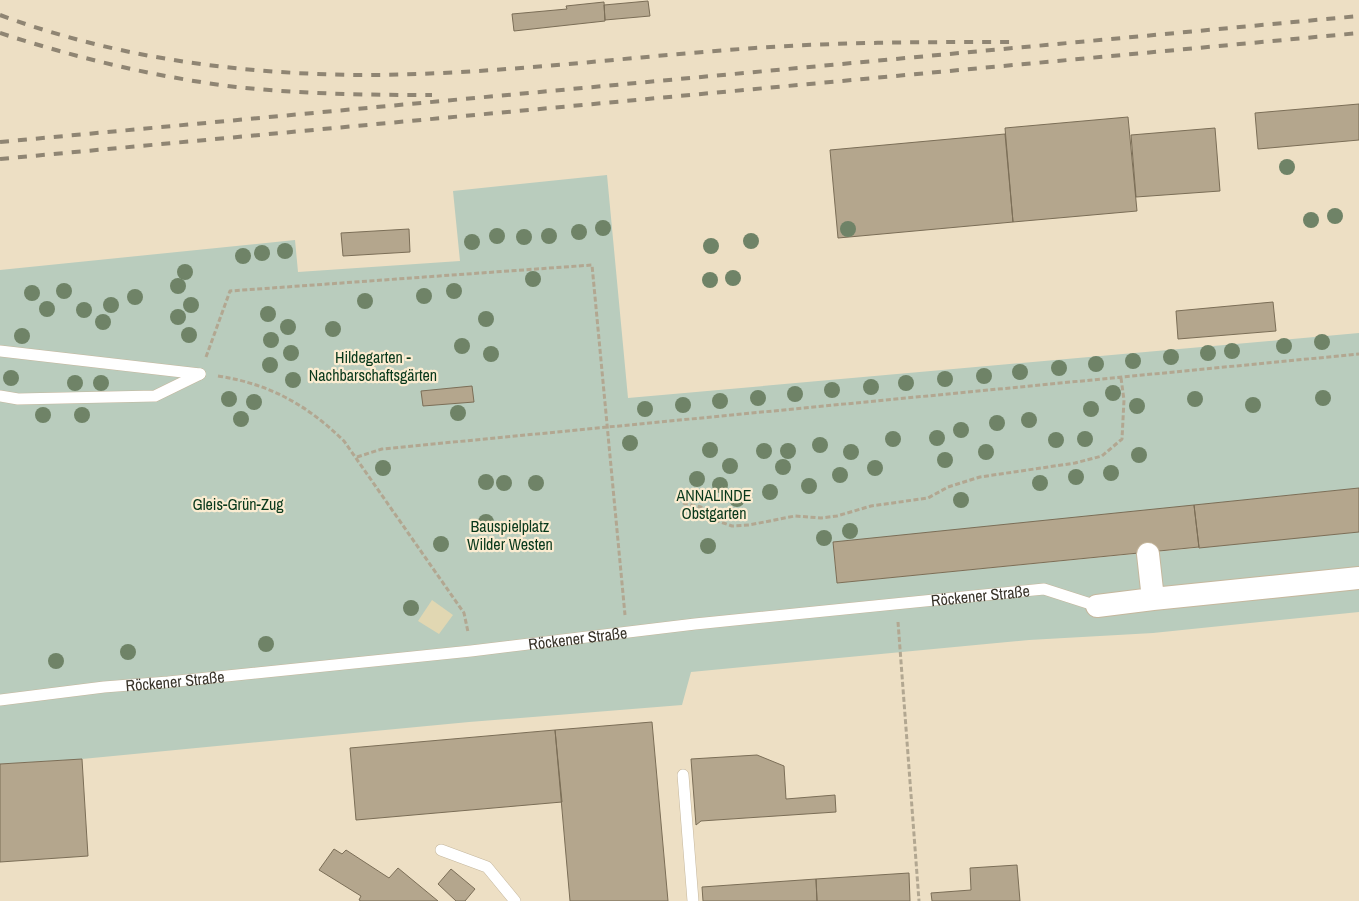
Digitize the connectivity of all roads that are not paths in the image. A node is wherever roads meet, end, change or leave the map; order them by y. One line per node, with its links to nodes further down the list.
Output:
1 (0, 351): 2 (lane)
2 (0, 396)
3 (1148, 554): 5 (street)
4 (1359, 578): 5 (street, Röckener Straße)
5 (1153, 599): 6 (street, Röckener Straße)
6 (1097, 606): 7 (lane, Röckener Straße)
7 (0, 700)
8 (683, 774): 11 (lane)
9 (441, 850): 10 (lane)
10 (515, 901)
11 (693, 901)

